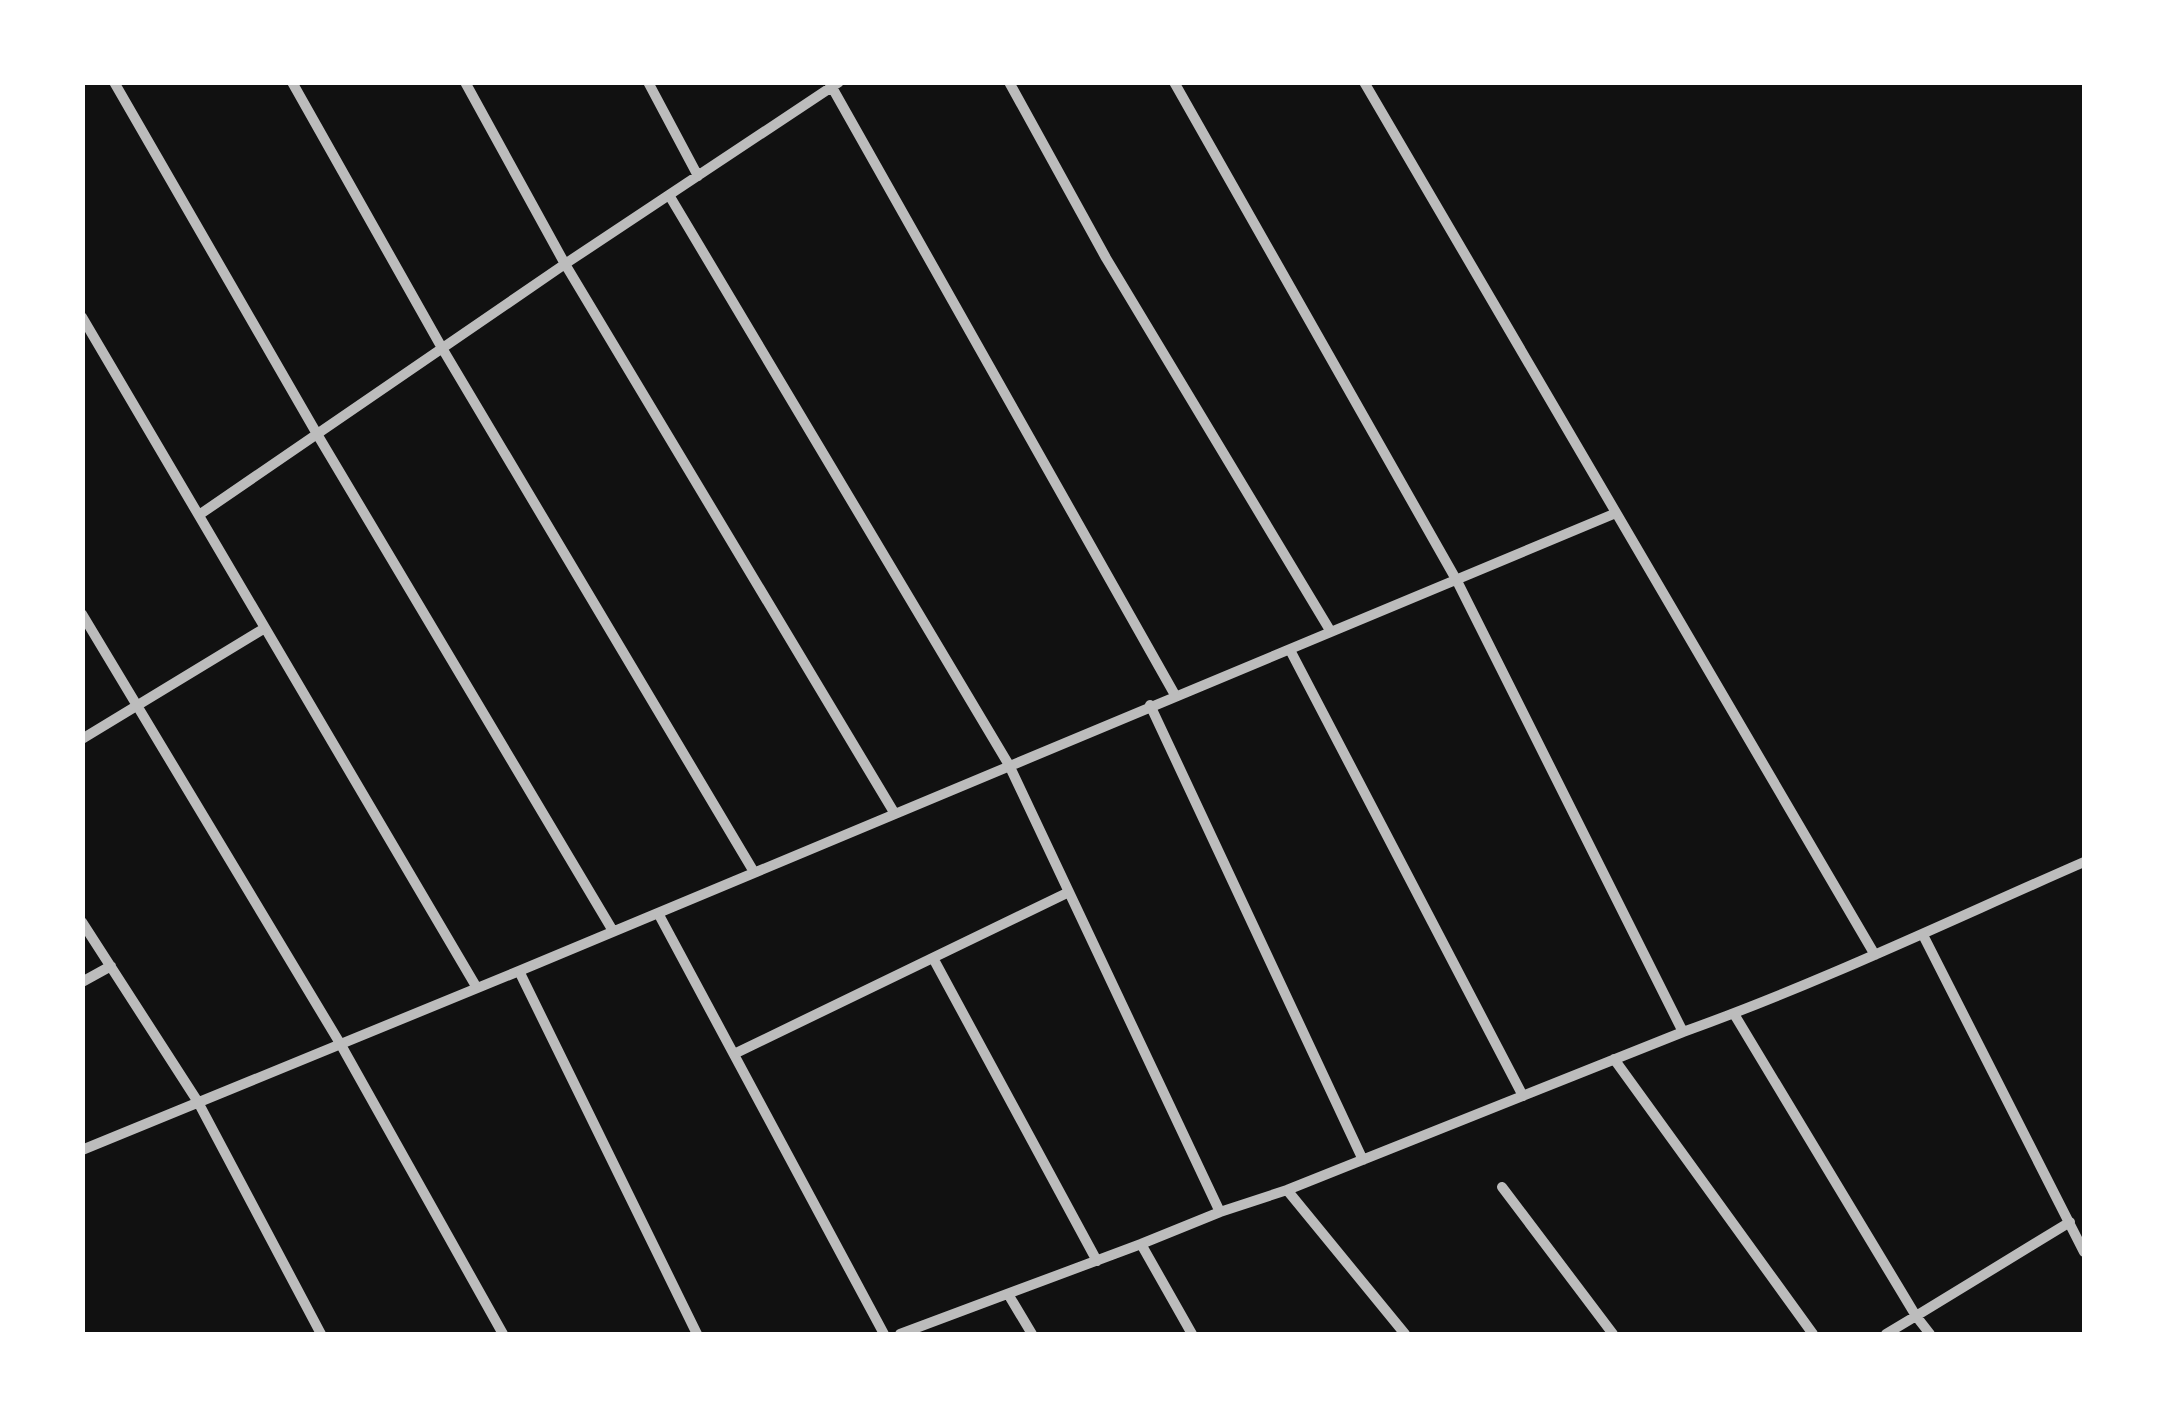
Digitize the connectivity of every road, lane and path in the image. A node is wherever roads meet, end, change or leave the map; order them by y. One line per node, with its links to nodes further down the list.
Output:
1 (114, 82): 14 (street)
2 (292, 82): 13 (street)
3 (465, 82): 11 (street)
4 (648, 82): 9 (street)
5 (1009, 82): 20 (street)
6 (1174, 82): 17 (street)
7 (1364, 82): 15 (street)
8 (833, 84): 9 (street); 22 (street)
9 (698, 176): 10 (street)
10 (669, 195): 11 (street); 26 (street)
11 (565, 264): 13 (street); 27 (street)
12 (82, 318): 16 (street)
13 (442, 348): 14 (street); 29 (street)
14 (317, 434): 16 (street); 33 (street)
15 (1616, 513): 17 (street); 35 (street)
16 (200, 515): 19 (street)
17 (1457, 581): 20 (street); 42 (street)
18 (82, 614): 24 (street)
19 (265, 628): 24 (street); 40 (street)
20 (1331, 632): 21 (street)
21 (1290, 650): 22 (street); 46 (street)
22 (1175, 695): 23 (street)
23 (1150, 705): 26 (street); 49 (street)
24 (137, 706): 25 (street); 43 (street)
25 (82, 739)
26 (1009, 766): 27 (street); 30 (street)
27 (895, 814): 29 (street)
28 (2084, 862): 34 (street)
29 (754, 872): 31 (street)
30 (1069, 892): 36 (street); 52 (street)
31 (658, 912): 33 (street); 44 (street)
32 (82, 922): 37 (street)
33 (614, 932): 38 (street)
34 (1922, 935): 35 (street); 53 (street)
35 (1875, 955): 41 (street)
36 (932, 958): 44 (street); 56 (street)
37 (110, 966): 39 (street); 47 (street)
38 (519, 971): 40 (street); 61 (street)
39 (82, 982)
40 (477, 988): 43 (street)
41 (1734, 1014): 42 (street); 58 (street)
42 (1683, 1032): 45 (street)
43 (341, 1045): 47 (street); 60 (street)
44 (734, 1054): 62 (street)
45 (1614, 1059): 46 (street); 68 (street)
46 (1522, 1096): 49 (street)
47 (198, 1102): 48 (street); 59 (street)
48 (82, 1150)
49 (1363, 1160): 51 (street)
50 (1502, 1186): 67 (street)
51 (1287, 1190): 52 (street); 66 (street)
52 (1220, 1212): 54 (street)
53 (2070, 1222): 55 (street); 58 (street)
54 (1141, 1244): 56 (street); 65 (street)
55 (2084, 1252)
56 (1097, 1261): 57 (street)
57 (1008, 1294): 63 (street); 64 (street)
58 (1916, 1316): 69 (street); 70 (street)
59 (321, 1334)
60 (503, 1334)
61 (697, 1334)
62 (884, 1334)
63 (900, 1334)
64 (1032, 1334)
65 (1192, 1334)
66 (1406, 1334)
67 (1613, 1334)
68 (1813, 1334)
69 (1886, 1334)
70 (1930, 1334)

